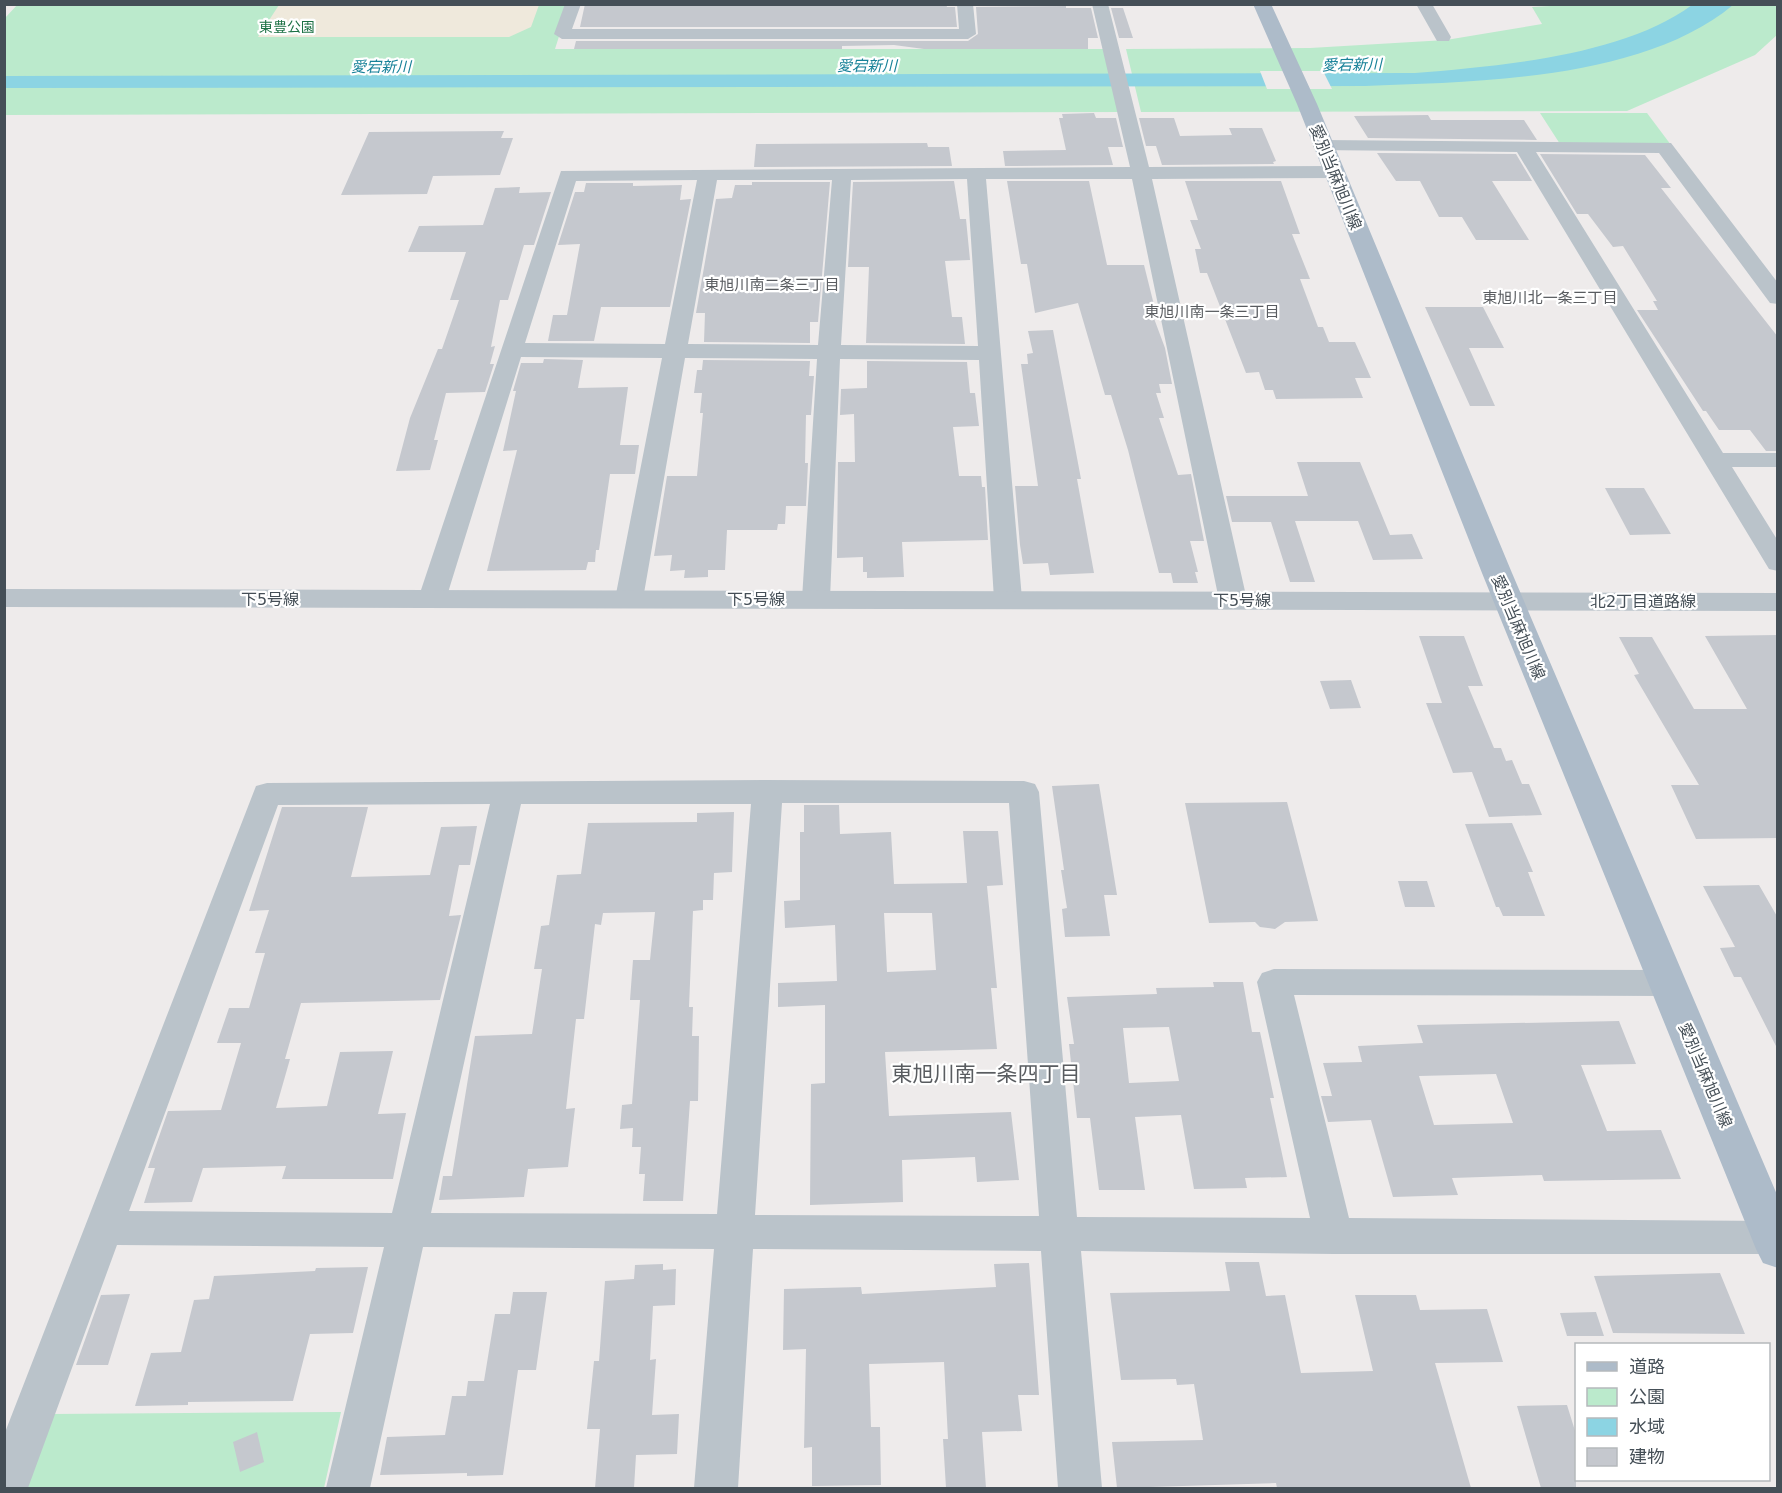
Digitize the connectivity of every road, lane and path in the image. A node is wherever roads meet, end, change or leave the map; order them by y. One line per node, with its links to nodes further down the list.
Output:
1 (573, 4): 2 (street)
2 (965, 4)
3 (1100, 4): 10 (street)
4 (1262, 4): 7 (main road, 愛別当麻旭川線)
5 (1424, 4): 6 (street)
6 (1443, 37)
7 (1322, 146): 8 (street); 9 (main road, 愛別当麻旭川線)
8 (1523, 146): 14 (street); 19 (street)
9 (1333, 172): 10 (street); 28 (main road, 愛別当麻旭川線)
10 (1139, 173): 13 (street); 27 (street)
11 (708, 174): 12 (street); 15 (street); 16 (street)
12 (842, 174): 13 (street); 17 (street)
13 (976, 174): 18 (street)
14 (1778, 297)
15 (514, 350): 16 (street); 24 (street)
16 (675, 350): 17 (street); 23 (street)
17 (829, 350): 18 (street); 25 (street)
18 (989, 353): 26 (street)
19 (1713, 460): 20 (street); 21 (street)
20 (1778, 460)
21 (1778, 563)
22 (4, 598): 24 (street, 下5号線)
23 (628, 598): 24 (street, 下5号線); 25 (street, 下5号線)
24 (432, 599)
25 (816, 599): 26 (street, 下5号線)
26 (1008, 599): 27 (street, 下5号線)
27 (1233, 600): 28 (street, 下5号線)
28 (1508, 601): 29 (street, 北2丁目道路線); 32 (main road, 愛別当麻旭川線)
29 (1778, 602)
30 (767, 792): 31 (street); 35 (street); 36 (street)
31 (508, 793): 33 (street); 34 (street)
32 (1667, 983): 37 (street); 38 (main road, 愛別当麻旭川線)
33 (103, 1228): 34 (street); 39 (street)
34 (409, 1229): 35 (street); 40 (street)
35 (736, 1233): 36 (street); 41 (street)
36 (1061, 1234): 37 (street); 42 (street)
37 (1334, 1237): 38 (street)
38 (1775, 1243)
39 (6, 1488)
40 (348, 1488)
41 (716, 1488)
42 (1080, 1488)

